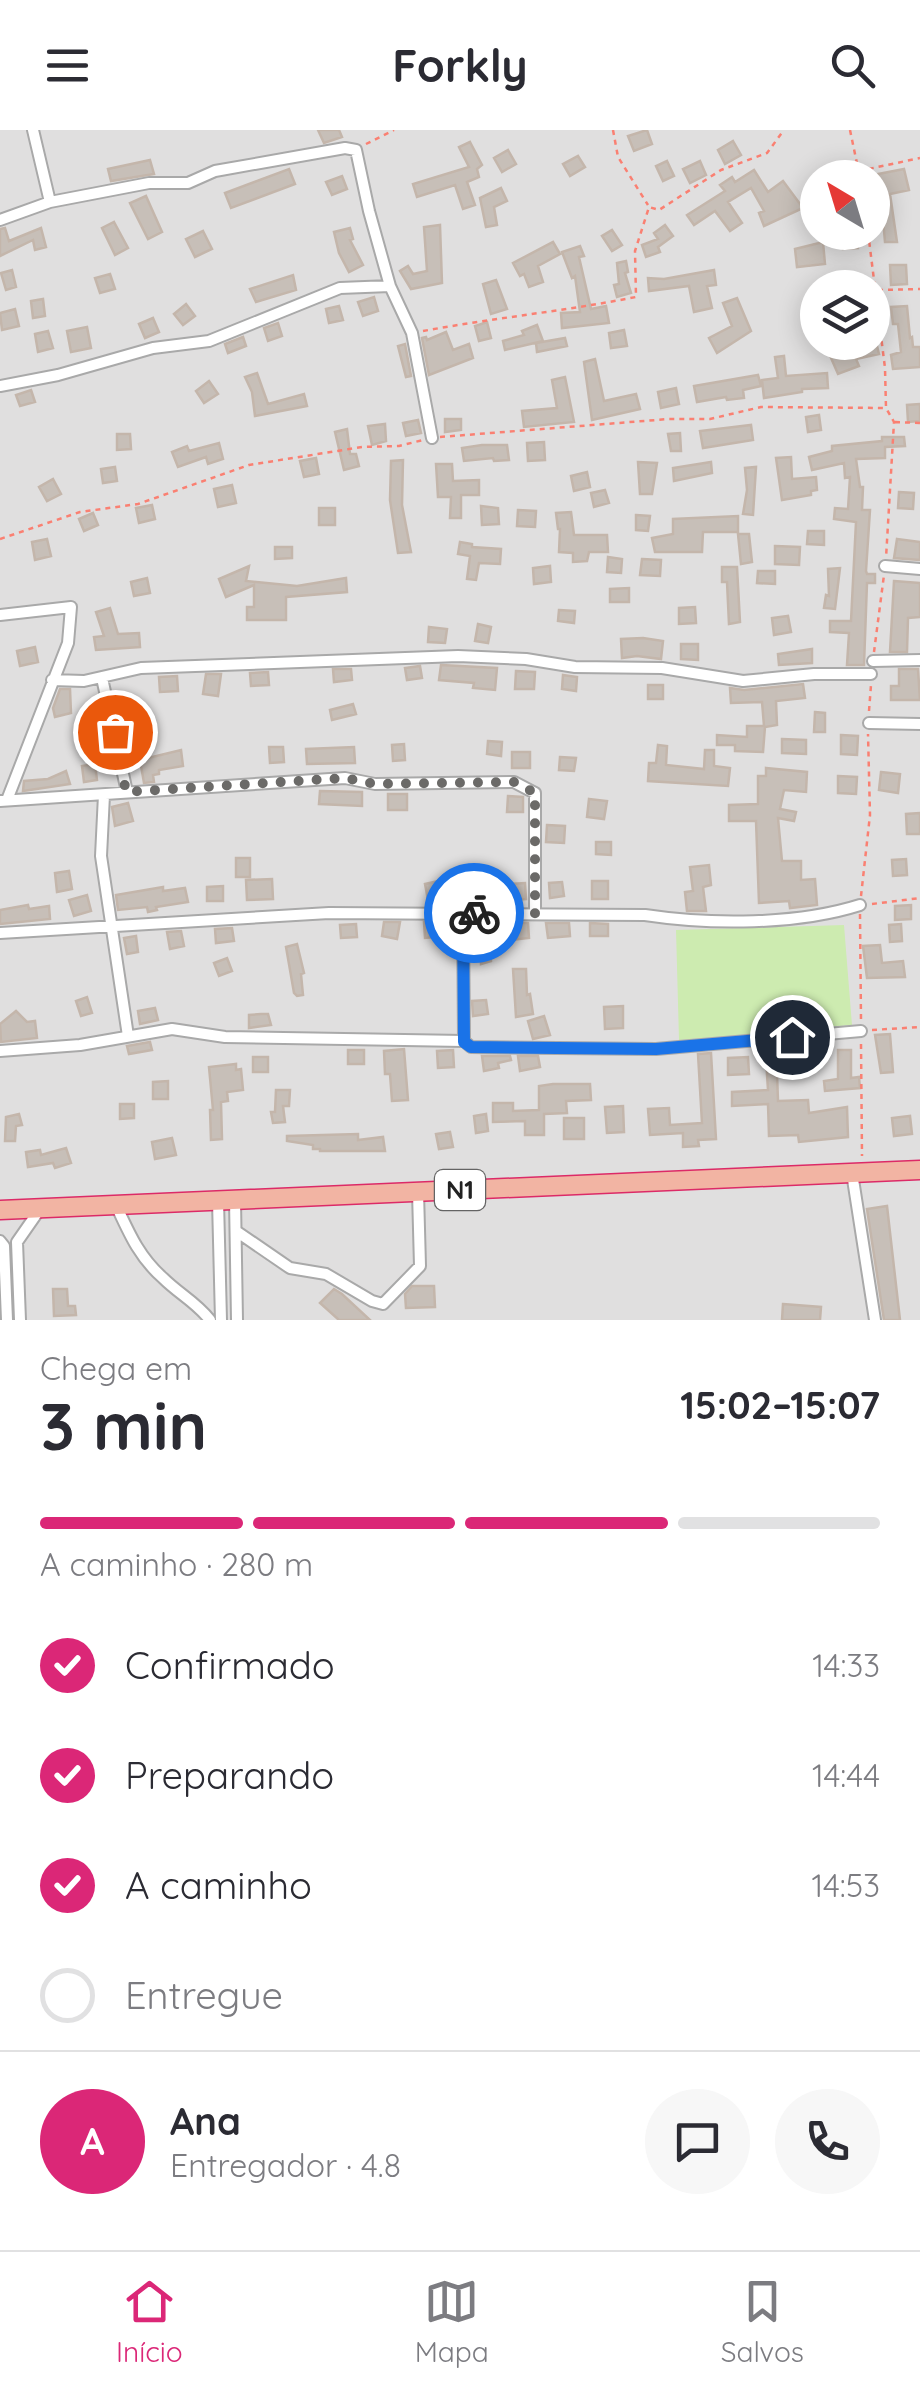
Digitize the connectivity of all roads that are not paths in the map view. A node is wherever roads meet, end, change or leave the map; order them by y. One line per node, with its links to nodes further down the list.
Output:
1 (33, 130): 2 (street)
2 (50, 202): 3 (street); 4 (street)
3 (0, 220)
4 (390, 286): 5 (street); 6 (street)
5 (0, 386)
6 (432, 438)
7 (885, 566): 8 (street)
8 (920, 569)
9 (0, 615): 14 (street)
10 (920, 660): 11 (street)
11 (873, 661)
12 (871, 674): 13 (street)
13 (102, 678): 14 (street); 17 (street)
14 (52, 680): 19 (street)
15 (869, 723): 16 (street)
16 (920, 724)
17 (126, 792): 18 (street); 22 (street)
18 (104, 796): 19 (street); 23 (street)
19 (4, 800)
20 (860, 905): 22 (street)
21 (463, 913): 22 (street); 23 (street); 27 (street)
22 (535, 914)
23 (110, 927): 24 (street); 26 (street)
24 (0, 934)
25 (861, 1031): 27 (street)
26 (128, 1036): 27 (street); 28 (street)
27 (464, 1042)
28 (0, 1052)
29 (920, 1170): 30 (highway, N1)
30 (858, 1172): 31 (highway, N1); 44 (street)
31 (418, 1192): 32 (highway, N1); 36 (street)
32 (227, 1200): 33 (highway, N1); 36 (street); 42 (street)
33 (116, 1205): 34 (highway, N1); 41 (street)
34 (40, 1208): 35 (highway, N1); 40 (street)
35 (0, 1210)
36 (236, 1232): 43 (street)
37 (0, 1241): 38 (street)
38 (2, 1274): 39 (street)
39 (7, 1320)
40 (20, 1320)
41 (210, 1320)
42 (221, 1320)
43 (237, 1320)
44 (875, 1320)

